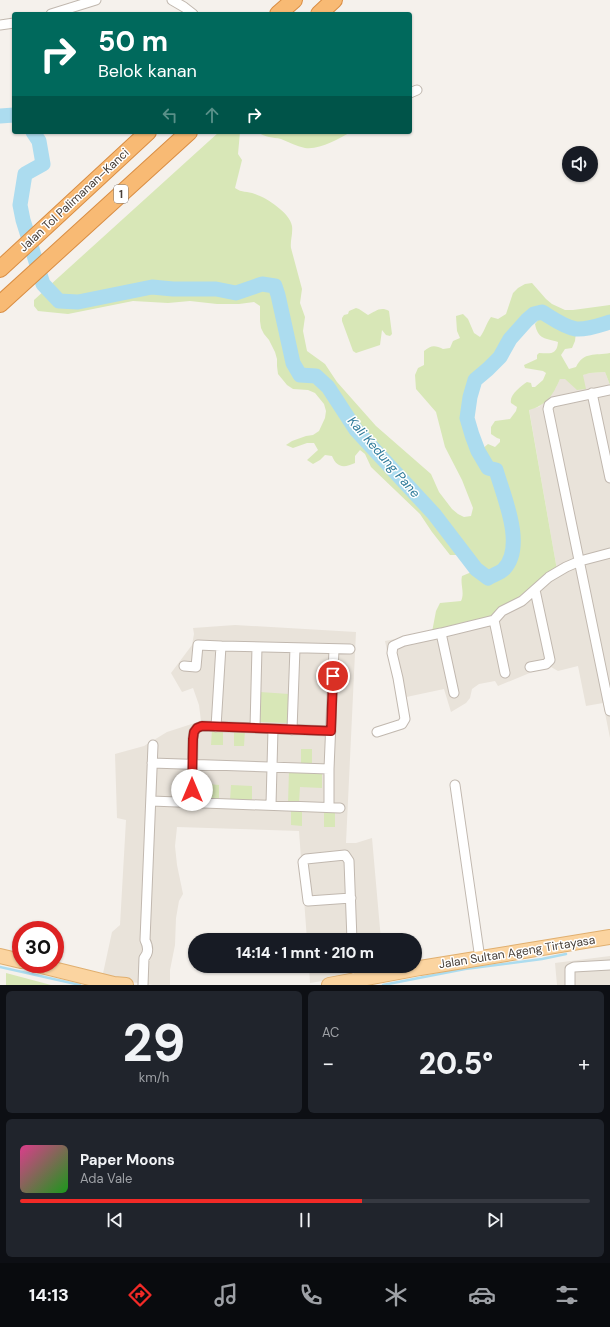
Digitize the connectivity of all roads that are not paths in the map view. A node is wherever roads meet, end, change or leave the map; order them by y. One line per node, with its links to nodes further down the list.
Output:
1 (96, 0): 5 (street)
2 (172, 0): 6 (street)
3 (294, 0): 7 (highway)
4 (334, 0): 8 (highway)
5 (57, 12)
6 (191, 12)
7 (280, 12)
8 (321, 12)
9 (12, 23): 10 (street)
10 (0, 25)
11 (146, 134): 13 (highway, Jalan Tol Palimanan–Kanci / 1)
12 (187, 134): 14 (highway, 1)
13 (0, 269)
14 (0, 304)
15 (610, 390): 16 (street)
16 (592, 393): 17 (street); 19 (street)
17 (610, 478)
18 (610, 553): 19 (street)
19 (580, 561): 20 (street); 32 (street)
20 (535, 590): 21 (street); 29 (street)
21 (494, 620): 22 (street); 30 (street)
22 (441, 633): 31 (street); 38 (street)
23 (221, 646): 24 (street); 28 (street); 33 (street)
24 (257, 647): 25 (street); 34 (street)
25 (295, 648): 26 (street); 36 (street)
26 (334, 649): 27 (street); 37 (street)
27 (350, 649)
28 (184, 666)
29 (530, 667)
30 (505, 673)
31 (454, 693)
32 (610, 707)
33 (216, 727): 34 (street); 41 (street)
34 (255, 728): 35 (street)
35 (273, 729): 36 (street); 42 (street)
36 (292, 730): 37 (street)
37 (331, 731): 43 (street)
38 (377, 732)
39 (153, 745): 40 (street)
40 (152, 762): 41 (street); 45 (street)
41 (192, 764): 42 (street); 46 (street)
42 (272, 766): 43 (street); 47 (street)
43 (329, 769): 48 (street)
44 (455, 785): 55 (street)
45 (151, 801): 46 (street); 61 (street)
46 (192, 802): 47 (street)
47 (270, 805): 48 (street)
48 (329, 807): 49 (street)
49 (340, 808)
50 (351, 898): 50 (street); 51 (street)
51 (352, 933)
52 (610, 937): 55 (main road, Jalan Sultan Ageng Tirtayasa)
53 (0, 956): 54 (main road)
54 (12, 959)
55 (480, 959): 57 (main road, Jalan Sultan Ageng Tirtayasa)
56 (610, 965): 63 (street)
57 (422, 968)
58 (64, 972): 60 (main road)
59 (357, 973): 62 (main road, Jalan Sultan Ageng Tirtayasa)
60 (118, 985)
61 (143, 985)
62 (329, 985)
63 (570, 985)

